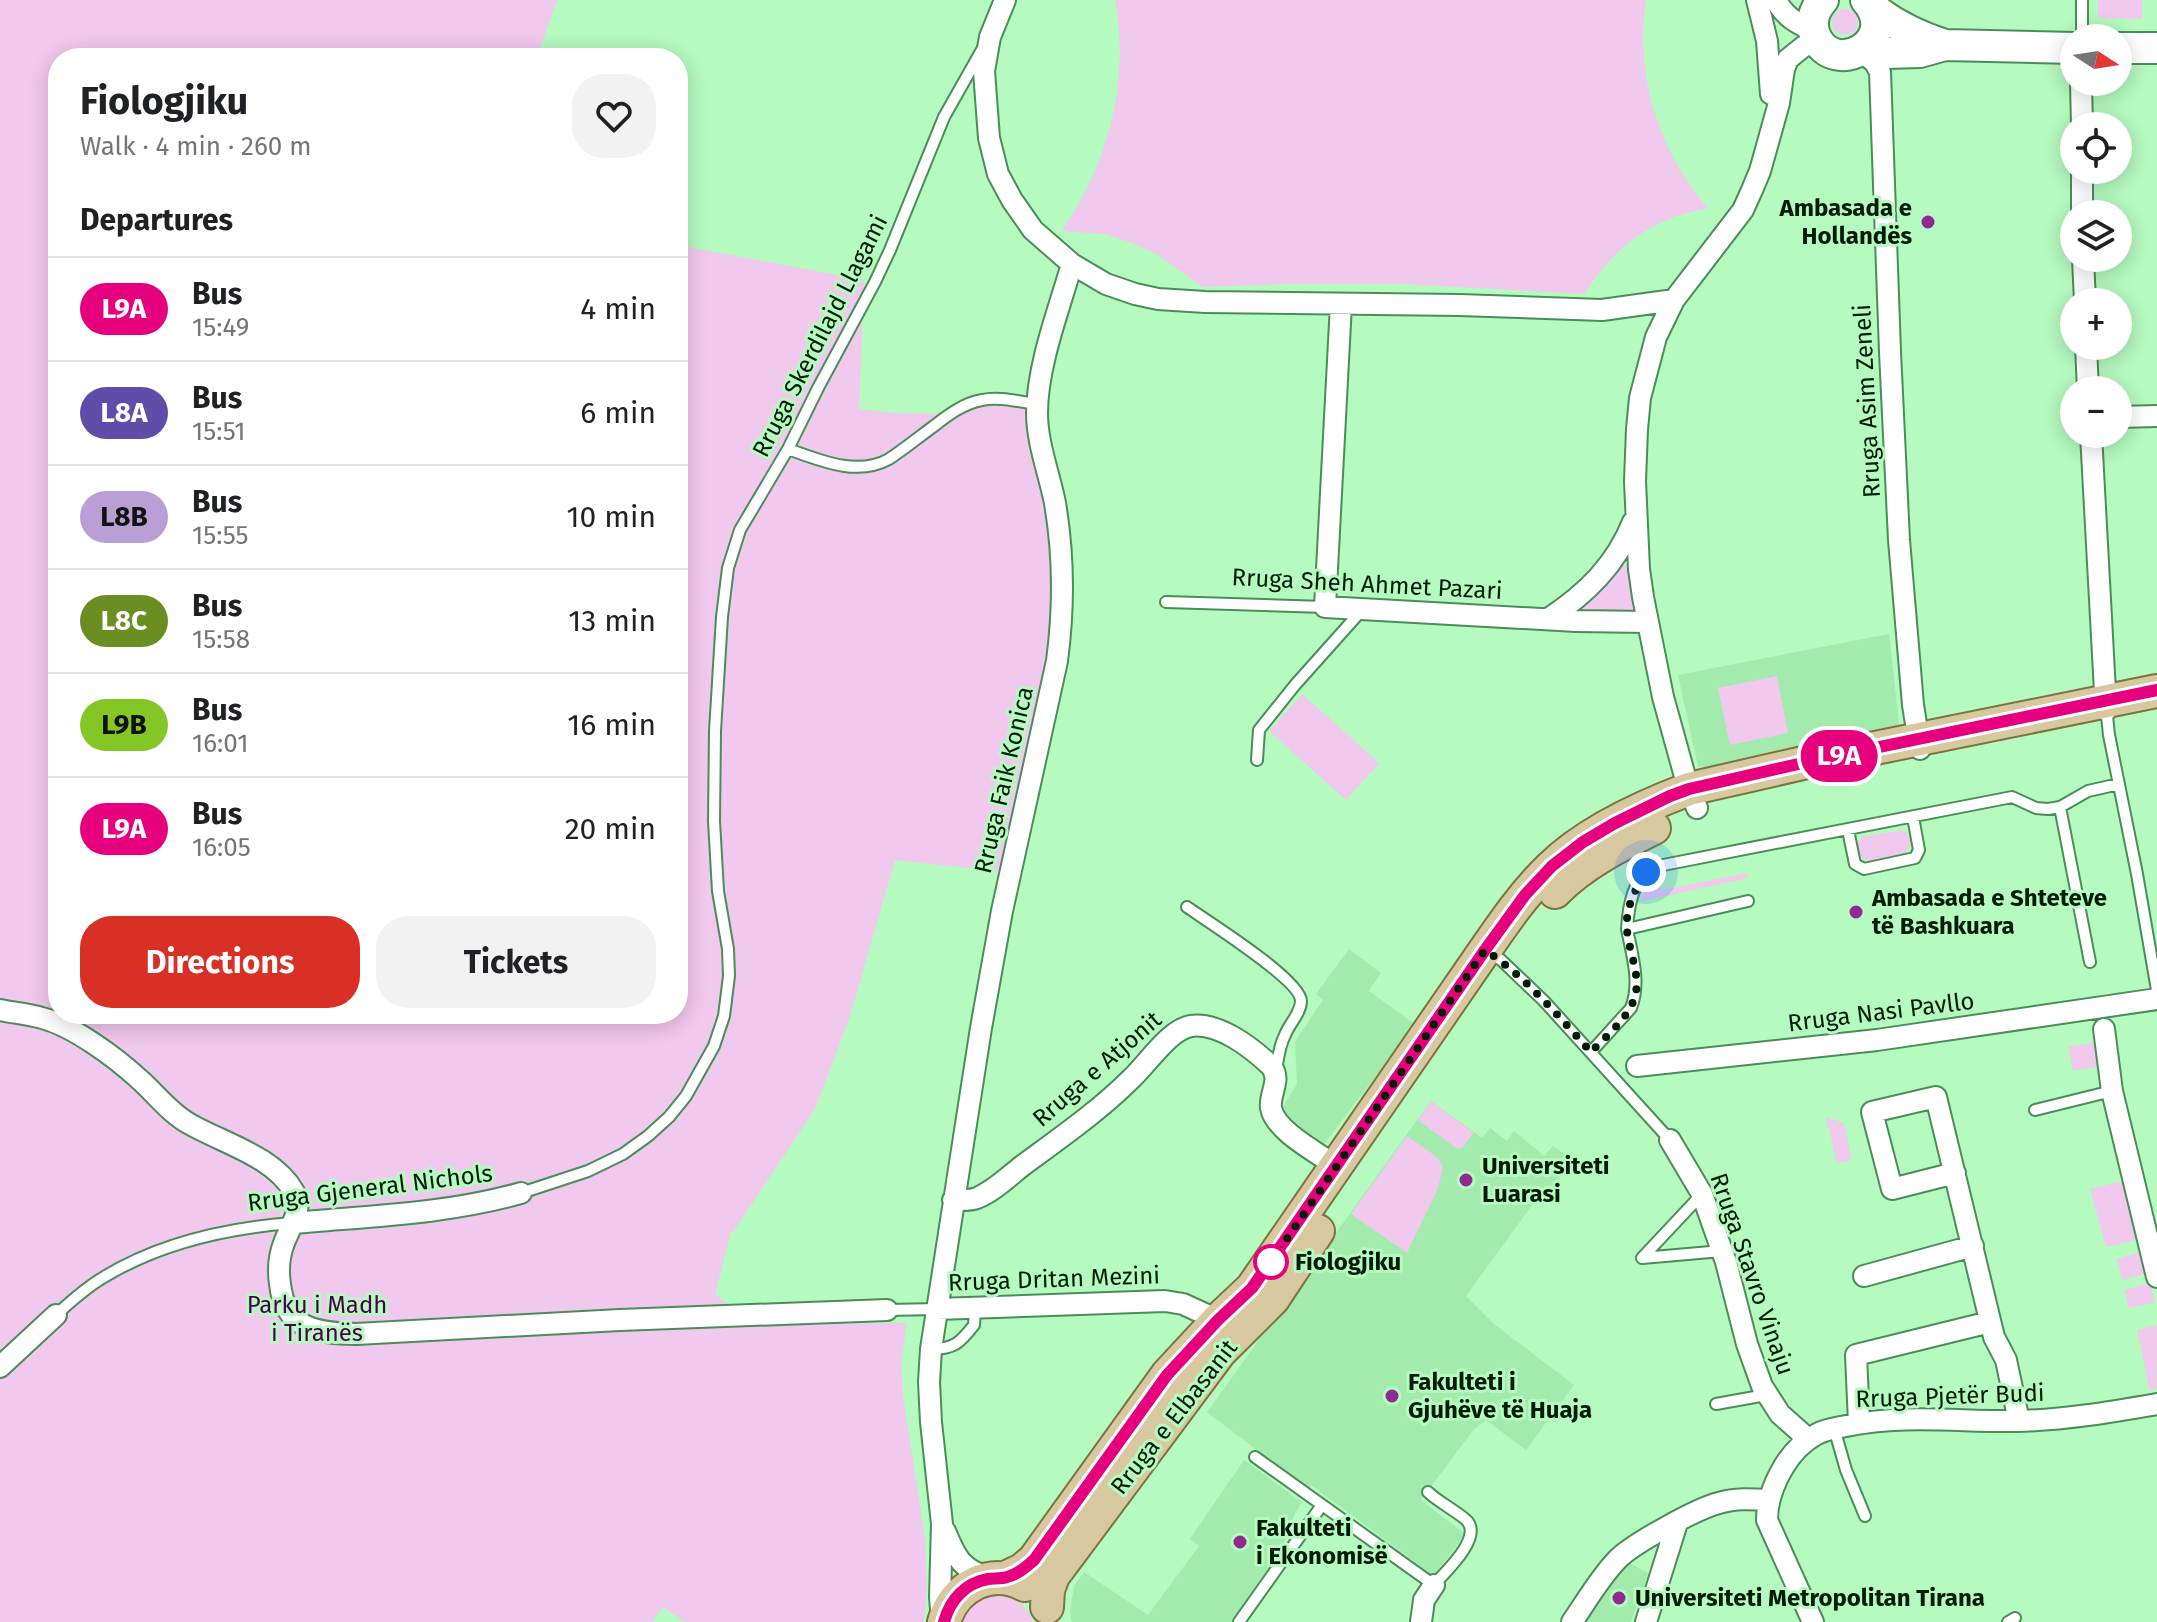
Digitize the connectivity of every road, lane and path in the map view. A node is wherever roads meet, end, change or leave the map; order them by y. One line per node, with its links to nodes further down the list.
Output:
1 (1005, 0): 9 (street)
2 (1757, 0): 15 (street)
3 (1776, 0): 8 (street)
4 (1823, 0): 8 (street)
5 (2082, 0): 7 (lane)
6 (1868, 3): 10 (street); 14 (street)
7 (2082, 24)
8 (1815, 35): 14 (street); 15 (street)
9 (990, 37): 16 (street); 23 (lane, Rruga Skerdilajd Llagami)
10 (1945, 45): 11 (street); 14 (street)
11 (2060, 48)
12 (2132, 48): 13 (street)
13 (2157, 48)
14 (1862, 50): 33 (street, Rruga Asim Zeneli)
15 (1771, 126): 17 (street)
16 (1072, 264): 18 (street); 19 (street, Rruga Faik Konica)
17 (1674, 300): 18 (street); 24 (street)
18 (1341, 304): 26 (street)
19 (1037, 404): 23 (lane); 62 (street, Rruga Faik Konica)
20 (2157, 416): 21 (street)
21 (2132, 417)
22 (2092, 448): 32 (street)
23 (788, 449): 40 (lane, Rruga Skerdilajd Llagami)
24 (1636, 515): 28 (street); 29 (street)
25 (1166, 602): 26 (lane, Rruga Sheh Ahmet Pazari)
26 (1325, 607): 27 (street, Rruga Sheh Ahmet Pazari)
27 (1362, 610): 28 (street, Rruga Sheh Ahmet Pazari); 34 (lane)
28 (1548, 619): 29 (street, Rruga Sheh Ahmet Pazari)
29 (1647, 622): 36 (street)
30 (2157, 691): 32 (main road, Rruga e Elbasanit)
31 (2157, 706): 32 (main road, Rruga e Elbasanit)
32 (2106, 709): 33 (main road, Rruga e Elbasanit); 35 (lane)
33 (1919, 748): 36 (main road, Rruga e Elbasanit)
34 (1257, 760)
35 (2119, 784): 37 (lane); 46 (lane)
36 (1693, 798): 44 (main road, Rruga e Elbasanit)
37 (2060, 807): 38 (lane); 45 (lane)
38 (1913, 817): 39 (lane); 39 (lane)
39 (1848, 830): 43 (lane)
40 (718, 891): 60 (lane, Rruga Gjeneral Nichols)
41 (1748, 901): 43 (lane)
42 (1187, 907): 54 (lane)
43 (1627, 929): 52 (lane)
44 (1493, 955): 52 (lane, Rruga Stavro Vinaju); 58 (main road, Rruga e Elbasanit); 92 (main road, Rruga e Elbasanit)
45 (2090, 962)
46 (2157, 990)
47 (2157, 999): 53 (street, Rruga Nasi Pavllo)
48 (0, 1010): 49 (street)
49 (48, 1020)
50 (57, 1024): 63 (street)
51 (2104, 1029): 55 (street)
52 (1591, 1052): 53 (lane, Rruga Stavro Vinaju)
53 (1624, 1071): 57 (lane, Rruga Stavro Vinaju)
54 (1276, 1073): 58 (street); 62 (street, Rruga e Atjonit)
55 (2112, 1091): 56 (lane); 67 (street)
56 (2035, 1110)
57 (1670, 1140): 61 (street, Rruga Stavro Vinaju)
58 (1336, 1166): 72 (main road, Rruga e Elbasanit)
59 (1955, 1173): 59 (street); 64 (street)
60 (521, 1193): 63 (street, Rruga Gjeneral Nichols)
61 (1702, 1194): 65 (street, Rruga Stavro Vinaju); 65 (lane)
62 (953, 1200): 68 (street, Rruga Faik Konica)
63 (294, 1223): 69 (street); 70 (lane, Rruga Gjeneral Nichols)
64 (1973, 1246): 66 (street); 73 (street)
65 (1722, 1251): 76 (street, Rruga Stavro Vinaju)
66 (1864, 1276)
67 (2157, 1277)
68 (937, 1309): 69 (lane, Rruga Dritan Mezini); 71 (street, Rruga Dritan Mezini); 74 (street, Rruga Faik Konica)
69 (887, 1310)
70 (56, 1315): 75 (street, Rruga Gjeneral Nichols)
71 (975, 1316): 72 (street, Rruga Dritan Mezini); 74 (lane)
72 (1218, 1320): 90 (main road, Rruga e Elbasanit)
73 (1990, 1322): 79 (street); 80 (street)
74 (940, 1349): 89 (street, Rruga Faik Konica)
75 (0, 1367)
76 (1766, 1395): 77 (lane); 82 (street, Rruga Stavro Vinaju)
77 (1716, 1404)
78 (2157, 1404): 79 (street, Rruga Pjetër Budi)
79 (2019, 1421): 80 (street, Rruga Pjetër Budi)
80 (1859, 1423): 81 (street, Rruga Pjetër Budi)
81 (1834, 1428): 82 (street, Rruga Pjetër Budi); 87 (lane)
82 (1808, 1439): 85 (street, Rruga Pjetër Budi)
83 (1255, 1457): 86 (lane)
84 (1428, 1492): 91 (lane)
85 (1769, 1500): 88 (street); 98 (street)
86 (1322, 1505): 91 (lane); 94 (lane)
87 (1865, 1516)
88 (1677, 1523): 96 (street); 97 (street)
89 (942, 1524): 90 (street); 93 (street)
90 (999, 1578): 92 (main road); 93 (main road, Rruga e Elbasanit)
91 (1434, 1585): 95 (street)
92 (1049, 1615)
93 (943, 1622)
94 (1239, 1622)
95 (1421, 1622)
96 (1572, 1622)
97 (1646, 1622)
98 (1813, 1622)

